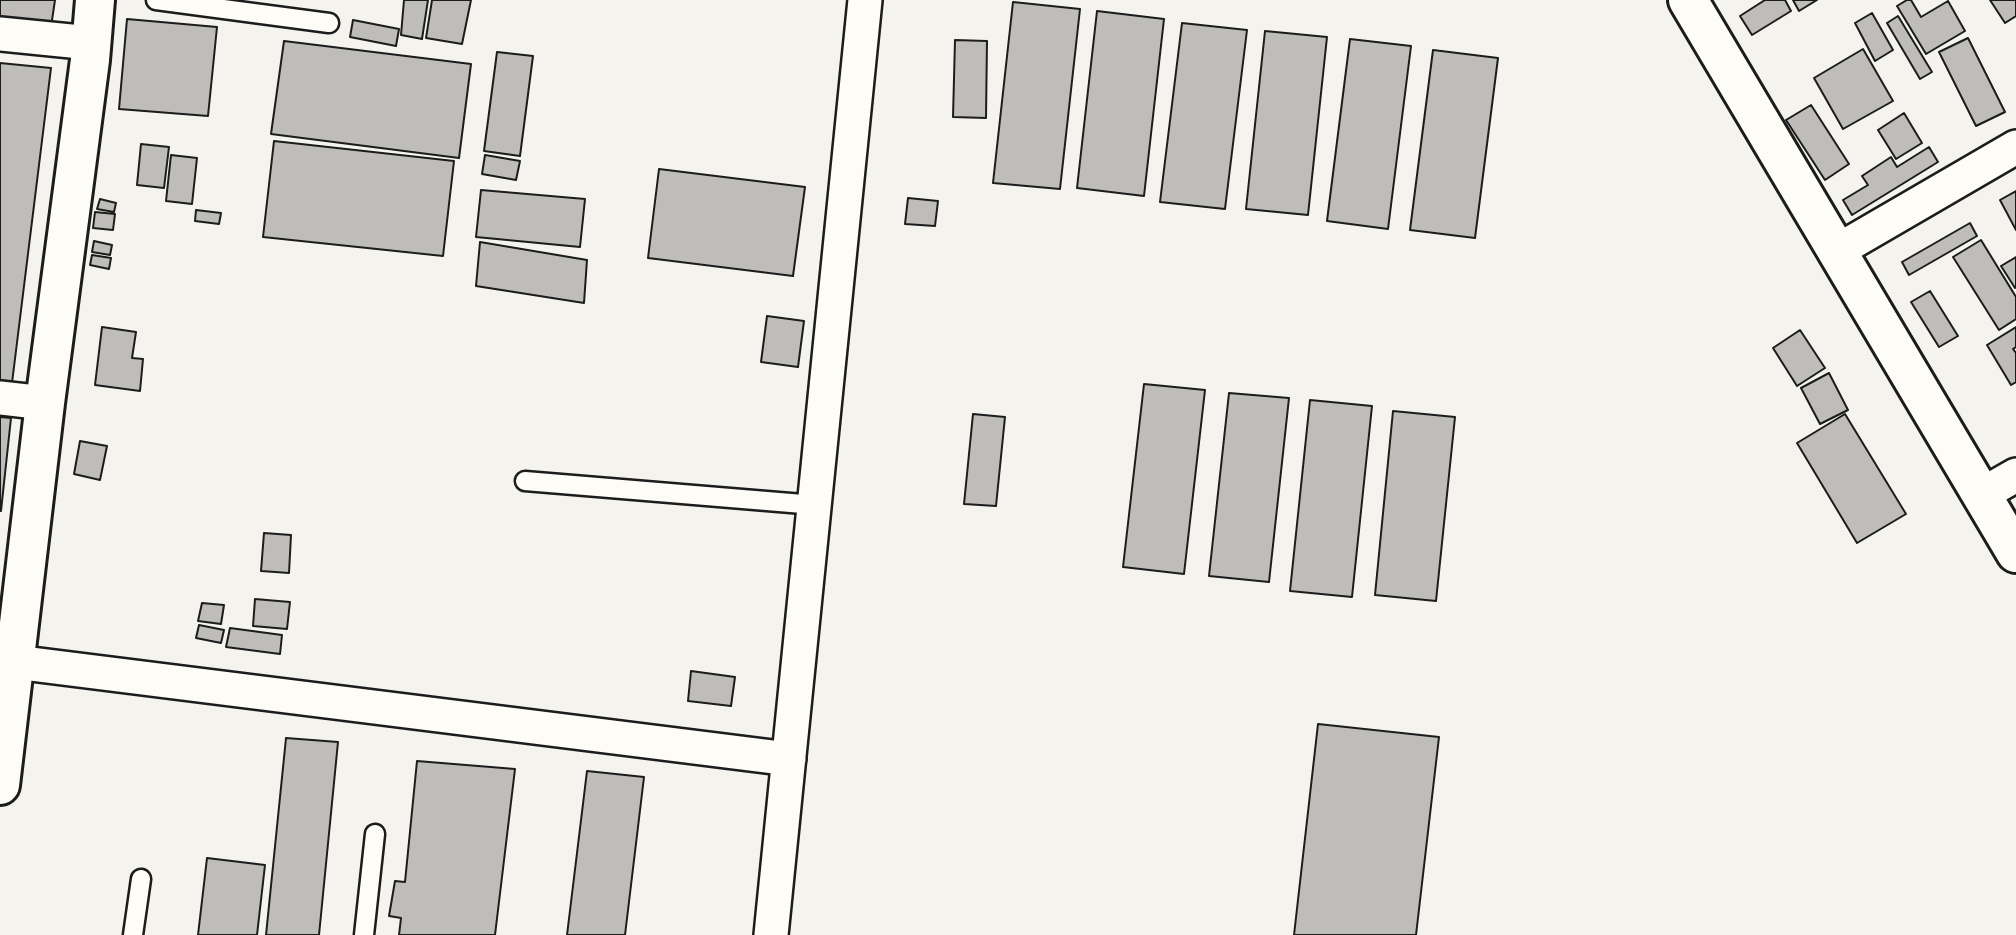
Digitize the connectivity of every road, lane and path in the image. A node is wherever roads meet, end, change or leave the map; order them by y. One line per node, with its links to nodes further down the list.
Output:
1 (95, 0): 7 (main road)
2 (156, 0): 5 (lane)
3 (865, 0): 15 (street)
4 (1688, 0): 9 (main road)
5 (329, 23)
6 (0, 34): 7 (street)
7 (91, 43): 11 (main road)
8 (2016, 147): 9 (street)
9 (1837, 251): 14 (main road)
10 (0, 398): 11 (street)
11 (45, 403): 17 (main road)
12 (2016, 474): 14 (street)
13 (525, 481): 15 (lane)
14 (1981, 495): 16 (main road)
15 (815, 505): 18 (street)
16 (2016, 553)
17 (7, 662): 18 (street); 19 (main road)
18 (789, 759): 24 (street)
19 (0, 785)
20 (375, 834): 23 (lane)
21 (141, 879): 22 (lane)
22 (133, 935)
23 (364, 935)
24 (771, 935)

